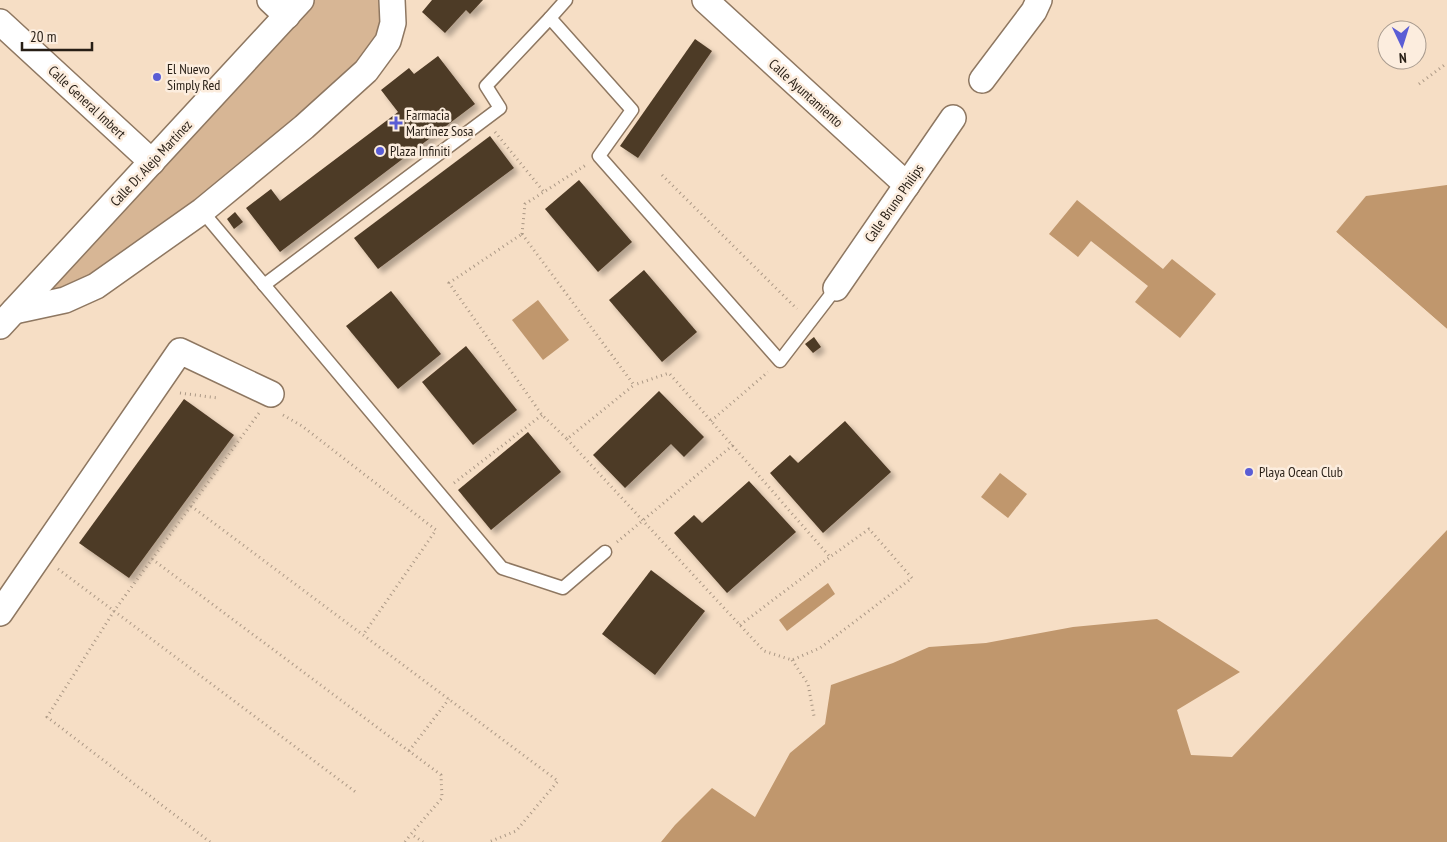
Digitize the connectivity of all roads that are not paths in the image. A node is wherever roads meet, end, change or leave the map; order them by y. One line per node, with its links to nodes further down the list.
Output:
1 (392, 0): 12 (street)
2 (566, 0): 6 (lane)
3 (705, 0): 11 (street, Calle Ayuntamiento)
4 (1032, 4): 8 (street)
5 (286, 5): 10 (street, Calle Dr. Alejo Martínez)
6 (550, 18): 13 (lane); 14 (lane)
7 (0, 22): 10 (street, Calle General Imbert)
8 (982, 80)
9 (953, 118): 11 (street, Calle Bruno Philips)
10 (152, 162): 15 (street, Calle Dr. Alejo Martínez)
11 (907, 185): 14 (street, Calle Bruno Philips)
12 (202, 212): 13 (lane); 15 (street)
13 (264, 285): 17 (lane)
14 (836, 288)
15 (7, 319)
16 (268, 399): 18 (street)
17 (605, 552)
18 (0, 613)

